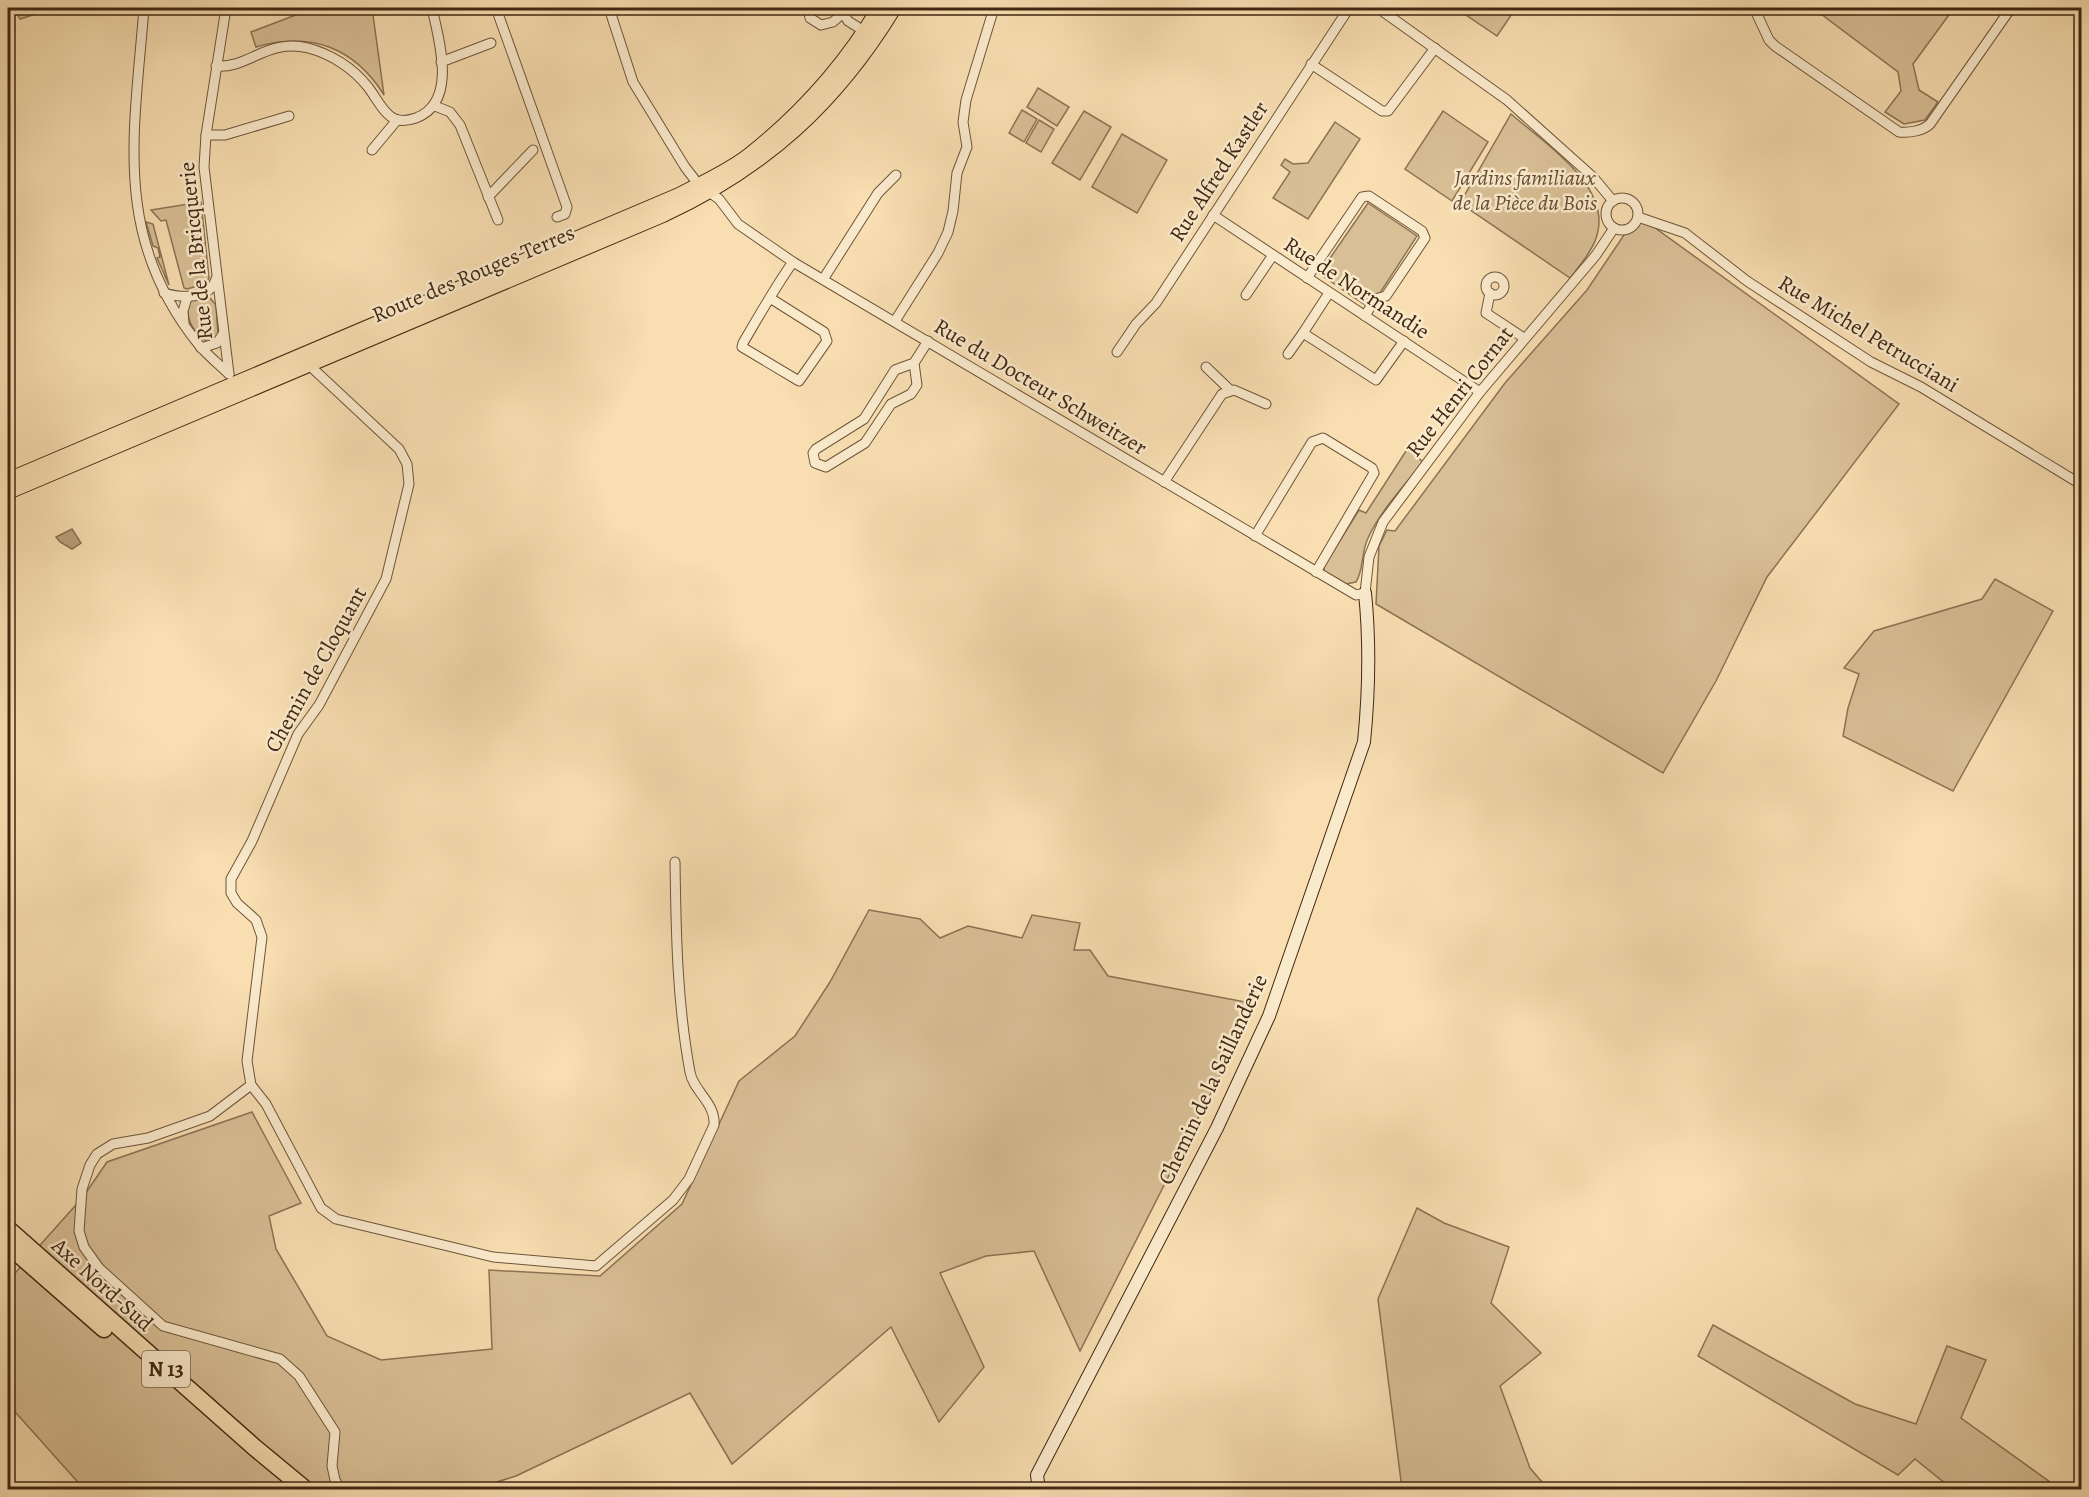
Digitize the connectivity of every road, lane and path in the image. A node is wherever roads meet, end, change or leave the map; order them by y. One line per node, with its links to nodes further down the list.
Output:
1 (144, 8): 41 (street)
2 (226, 8): 20 (street, Rue de la Bricquerie)
3 (432, 8): 18 (street)
4 (496, 8): 32 (street)
5 (609, 8): 28 (street, Rue du Docteur Schweitzer)
6 (808, 8): 14 (street)
7 (879, 8): 15 (main road, Route des Rouges Terres)
8 (894, 8): 28 (main road, Route des Rouges Terres)
9 (994, 8): 50 (street)
10 (1349, 8): 19 (street, Rue Alfred Kastler)
11 (1378, 8): 17 (street)
12 (1754, 8): 13 (street)
13 (2011, 8)
14 (842, 10): 15 (street)
15 (864, 31): 28 (main road, Route des Rouges Terres)
16 (490, 43): 18 (street)
17 (1435, 48): 19 (street); 30 (street)
18 (441, 62): 21 (street)
19 (1311, 64): 31 (street, Rue Alfred Kastler)
20 (216, 66): 23 (street); 24 (street, Rue de la Bricquerie)
21 (435, 106): 23 (street); 29 (street)
22 (289, 116): 24 (street)
23 (398, 120): 25 (street)
24 (206, 135): 38 (street, Rue de la Bricquerie)
25 (372, 150)
26 (533, 150): 29 (street)
27 (896, 175): 39 (street)
28 (704, 189): 37 (street, Rue du Docteur Schweitzer); 61 (main road, Route des Rouges Terres); 63 (main road, Route des Rouges Terres)
29 (488, 197): 34 (street)
30 (1613, 201): 33 (street); 35 (street)
31 (1213, 215): 36 (street, Rue de Normandie); 58 (street, Rue Alfred Kastler)
32 (557, 217)
33 (1638, 217): 35 (street); 69 (street, Rue Michel Petrucciani)
34 (498, 220)
35 (1614, 228): 54 (street, Rue Henri Cornat)
36 (1273, 255): 40 (street, Rue de Normandie); 45 (street)
37 (793, 262): 39 (street, Rue du Docteur Schweitzer); 47 (street)
38 (217, 278): 42 (street); 48 (street, Rue de la Bricquerie)
39 (824, 278): 50 (street, Rue du Docteur Schweitzer)
40 (1307, 278): 43 (street, Rue de Normandie); 49 (street)
41 (164, 293): 46 (street); 51 (street)
42 (200, 293): 46 (street); 48 (street)
43 (1329, 293): 49 (street, Rue de Normandie); 52 (street)
44 (1490, 293): 54 (street)
45 (1246, 295)
46 (187, 298): 51 (street)
47 (770, 298): 47 (street)
48 (220, 304): 53 (street, Rue de la Bricquerie)
49 (1365, 316): 56 (street, Rue de Normandie)
50 (895, 321): 55 (street, Rue du Docteur Schweitzer)
51 (184, 326): 57 (street)
52 (1303, 333): 56 (street); 59 (street)
53 (223, 334): 57 (street); 63 (street, Rue de la Bricquerie)
54 (1524, 338): 65 (street, Rue Henri Cornat)
55 (928, 341): 60 (street); 68 (street, Rue du Docteur Schweitzer)
56 (1404, 341): 65 (street, Rue de Normandie)
57 (201, 348): 63 (street)
58 (1117, 352)
59 (1288, 354)
60 (915, 363): 60 (street)
61 (309, 364): 63 (main road, Route des Rouges Terres); 75 (street, Chemin de Cloquant)
62 (1206, 368): 64 (street)
63 (233, 384): 67 (main road, Route des Rouges Terres); 70 (main road, Route des Rouges Terres)
64 (1230, 390): 66 (street); 68 (street)
65 (1480, 392): 73 (street, Rue Henri Cornat)
66 (1266, 404)
67 (8, 480)
68 (1164, 482): 71 (street, Rue du Docteur Schweitzer)
69 (2082, 485)
70 (8, 492)
71 (1255, 536): 72 (street, Rue du Docteur Schweitzer); 72 (street)
72 (1316, 572): 73 (street, Rue du Docteur Schweitzer)
73 (1365, 593): 81 (street, Chemin de la Saillanderie)
74 (675, 862): 75 (street, Chemin de Cloquant)
75 (251, 1085): 80 (street)
76 (8, 1229): 79 (highway, Axe Nord-Sud / N 13)
77 (8, 1245): 78 (highway, Axe Nord-Sud / N 13)
78 (289, 1490)
79 (306, 1490)
80 (341, 1490)
81 (1039, 1490)

